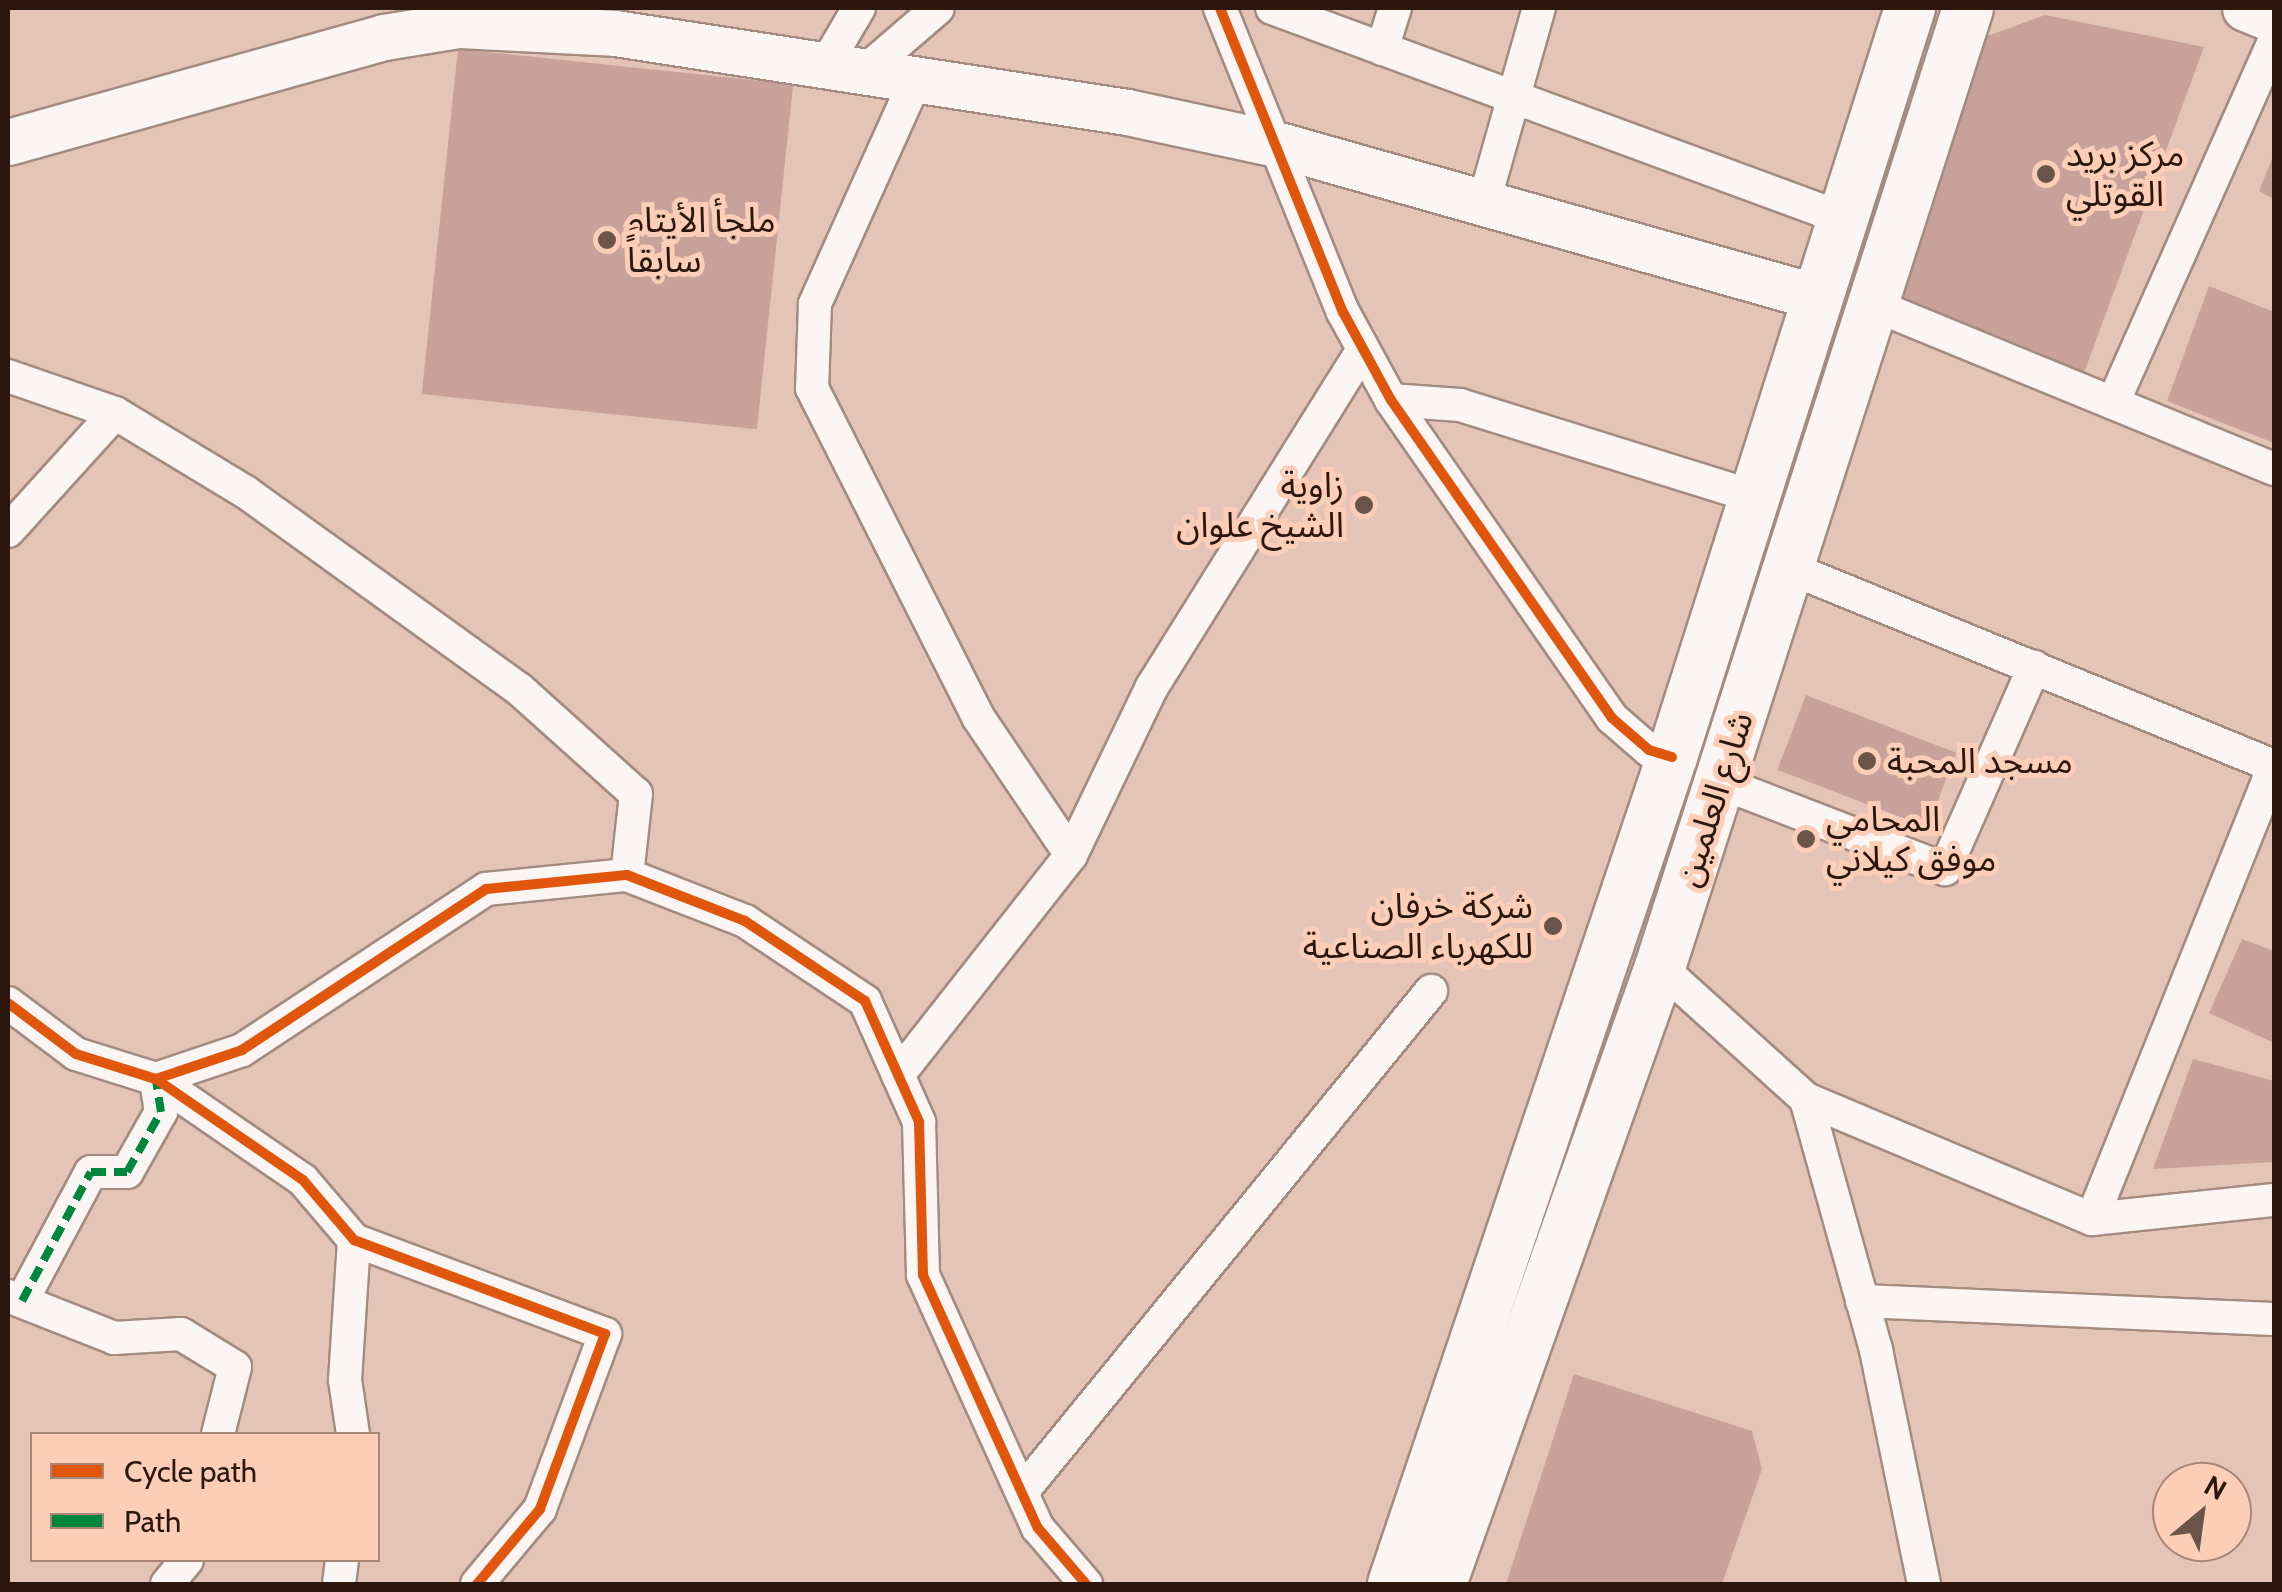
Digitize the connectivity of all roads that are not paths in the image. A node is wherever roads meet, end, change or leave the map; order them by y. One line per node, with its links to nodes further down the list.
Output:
1 (859, 8): 14 (street)
2 (938, 8): 14 (street)
3 (1220, 8): 18 (street)
4 (1272, 8): 13 (street)
5 (1395, 8): 13 (street)
6 (1538, 8): 16 (street)
7 (1910, 8): 20 (main road, شارع العلمين)
8 (1968, 8): 22 (main road, شارع العلمين)
9 (2245, 8): 11 (main road)
10 (475, 16): 14 (main road); 17 (main road)
11 (2274, 20)
12 (2274, 41): 26 (street)
13 (1382, 49): 16 (street)
14 (846, 67): 15 (main road)
15 (916, 79): 18 (main road); 36 (street)
16 (1512, 101): 19 (street); 20 (street)
17 (8, 142)
18 (1272, 143): 19 (main road); 23 (street)
19 (1484, 202): 21 (main road)
20 (1844, 219): 21 (main road, شارع العلمين)
21 (1820, 298): 29 (main road, شارع العلمين)
22 (1874, 305): 26 (street); 31 (main road, شارع العلمين)
23 (1362, 351): 25 (street); 36 (street)
24 (8, 376): 27 (street)
25 (1390, 400): 29 (street); 33 (street)
26 (2113, 403): 28 (street)
27 (115, 414): 30 (street); 37 (street)
28 (2274, 470)
29 (1756, 497): 33 (main road, شارع العلمين)
30 (8, 531)
31 (1787, 567): 32 (street); 35 (main road, شارع العلمين)
32 (2034, 667): 34 (street); 35 (street)
33 (1672, 757): 57 (main road, شارع العلمين)
34 (2274, 766): 45 (street)
35 (1719, 782): 38 (main road, شارع العلمين)
36 (1071, 854): 41 (street)
37 (627, 875): 41 (street); 42 (street)
38 (1660, 968): 43 (street); 58 (main road, شارع العلمين)
39 (1431, 991): 52 (street)
40 (8, 1003): 42 (street)
41 (898, 1075): 52 (street)
42 (156, 1079): 46 (street); 47 (street)
43 (1806, 1099): 45 (street); 48 (street)
44 (2274, 1200): 45 (street)
45 (2092, 1219)
46 (354, 1240): 51 (street); 55 (street)
47 (15, 1299): 50 (street)
48 (1862, 1301): 49 (street); 59 (street)
49 (2274, 1319)
50 (219, 1432)
51 (353, 1432)
52 (1022, 1492): 56 (street)
53 (185, 1562): 54 (street)
54 (167, 1584)
55 (477, 1584)
56 (1086, 1584)
57 (1393, 1584)
58 (1441, 1584)
59 (1924, 1584)

